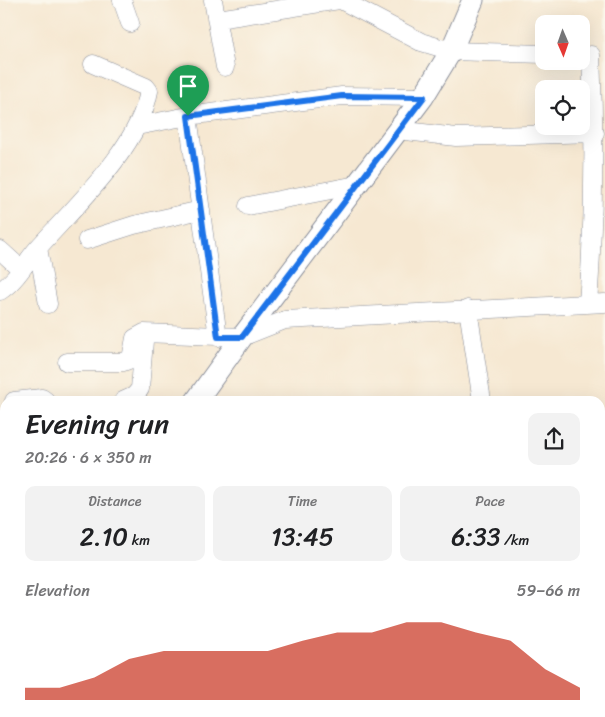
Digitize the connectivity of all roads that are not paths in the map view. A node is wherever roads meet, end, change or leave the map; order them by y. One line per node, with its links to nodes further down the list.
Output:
1 (122, 0): 6 (street)
2 (213, 0): 5 (street)
3 (340, 0): 5 (street); 7 (street)
4 (472, 0): 7 (main road)
5 (218, 19): 11 (street)
6 (130, 23)
7 (451, 51): 8 (street); 12 (main road)
8 (535, 54)
9 (593, 54): 16 (street)
10 (93, 64): 14 (street)
11 (225, 68)
12 (424, 97): 13 (street); 15 (main road)
13 (188, 116): 14 (street); 19 (street)
14 (137, 126): 21 (street)
15 (398, 130): 16 (street); 17 (main road)
16 (595, 133): 26 (street)
17 (357, 185): 18 (street); 30 (main road)
18 (248, 206)
19 (201, 210): 20 (street); 29 (street)
20 (86, 240)
21 (38, 248): 23 (street); 25 (street)
22 (0, 250): 23 (street)
23 (21, 269): 24 (street)
24 (0, 290)
25 (48, 304)
26 (597, 304): 27 (street)
27 (468, 310): 30 (street); 34 (street)
28 (144, 333): 29 (street); 31 (street); 32 (street)
29 (218, 337): 30 (street)
30 (242, 337): 33 (main road)
31 (67, 362)
32 (134, 396)
33 (200, 396)
34 (481, 396)

